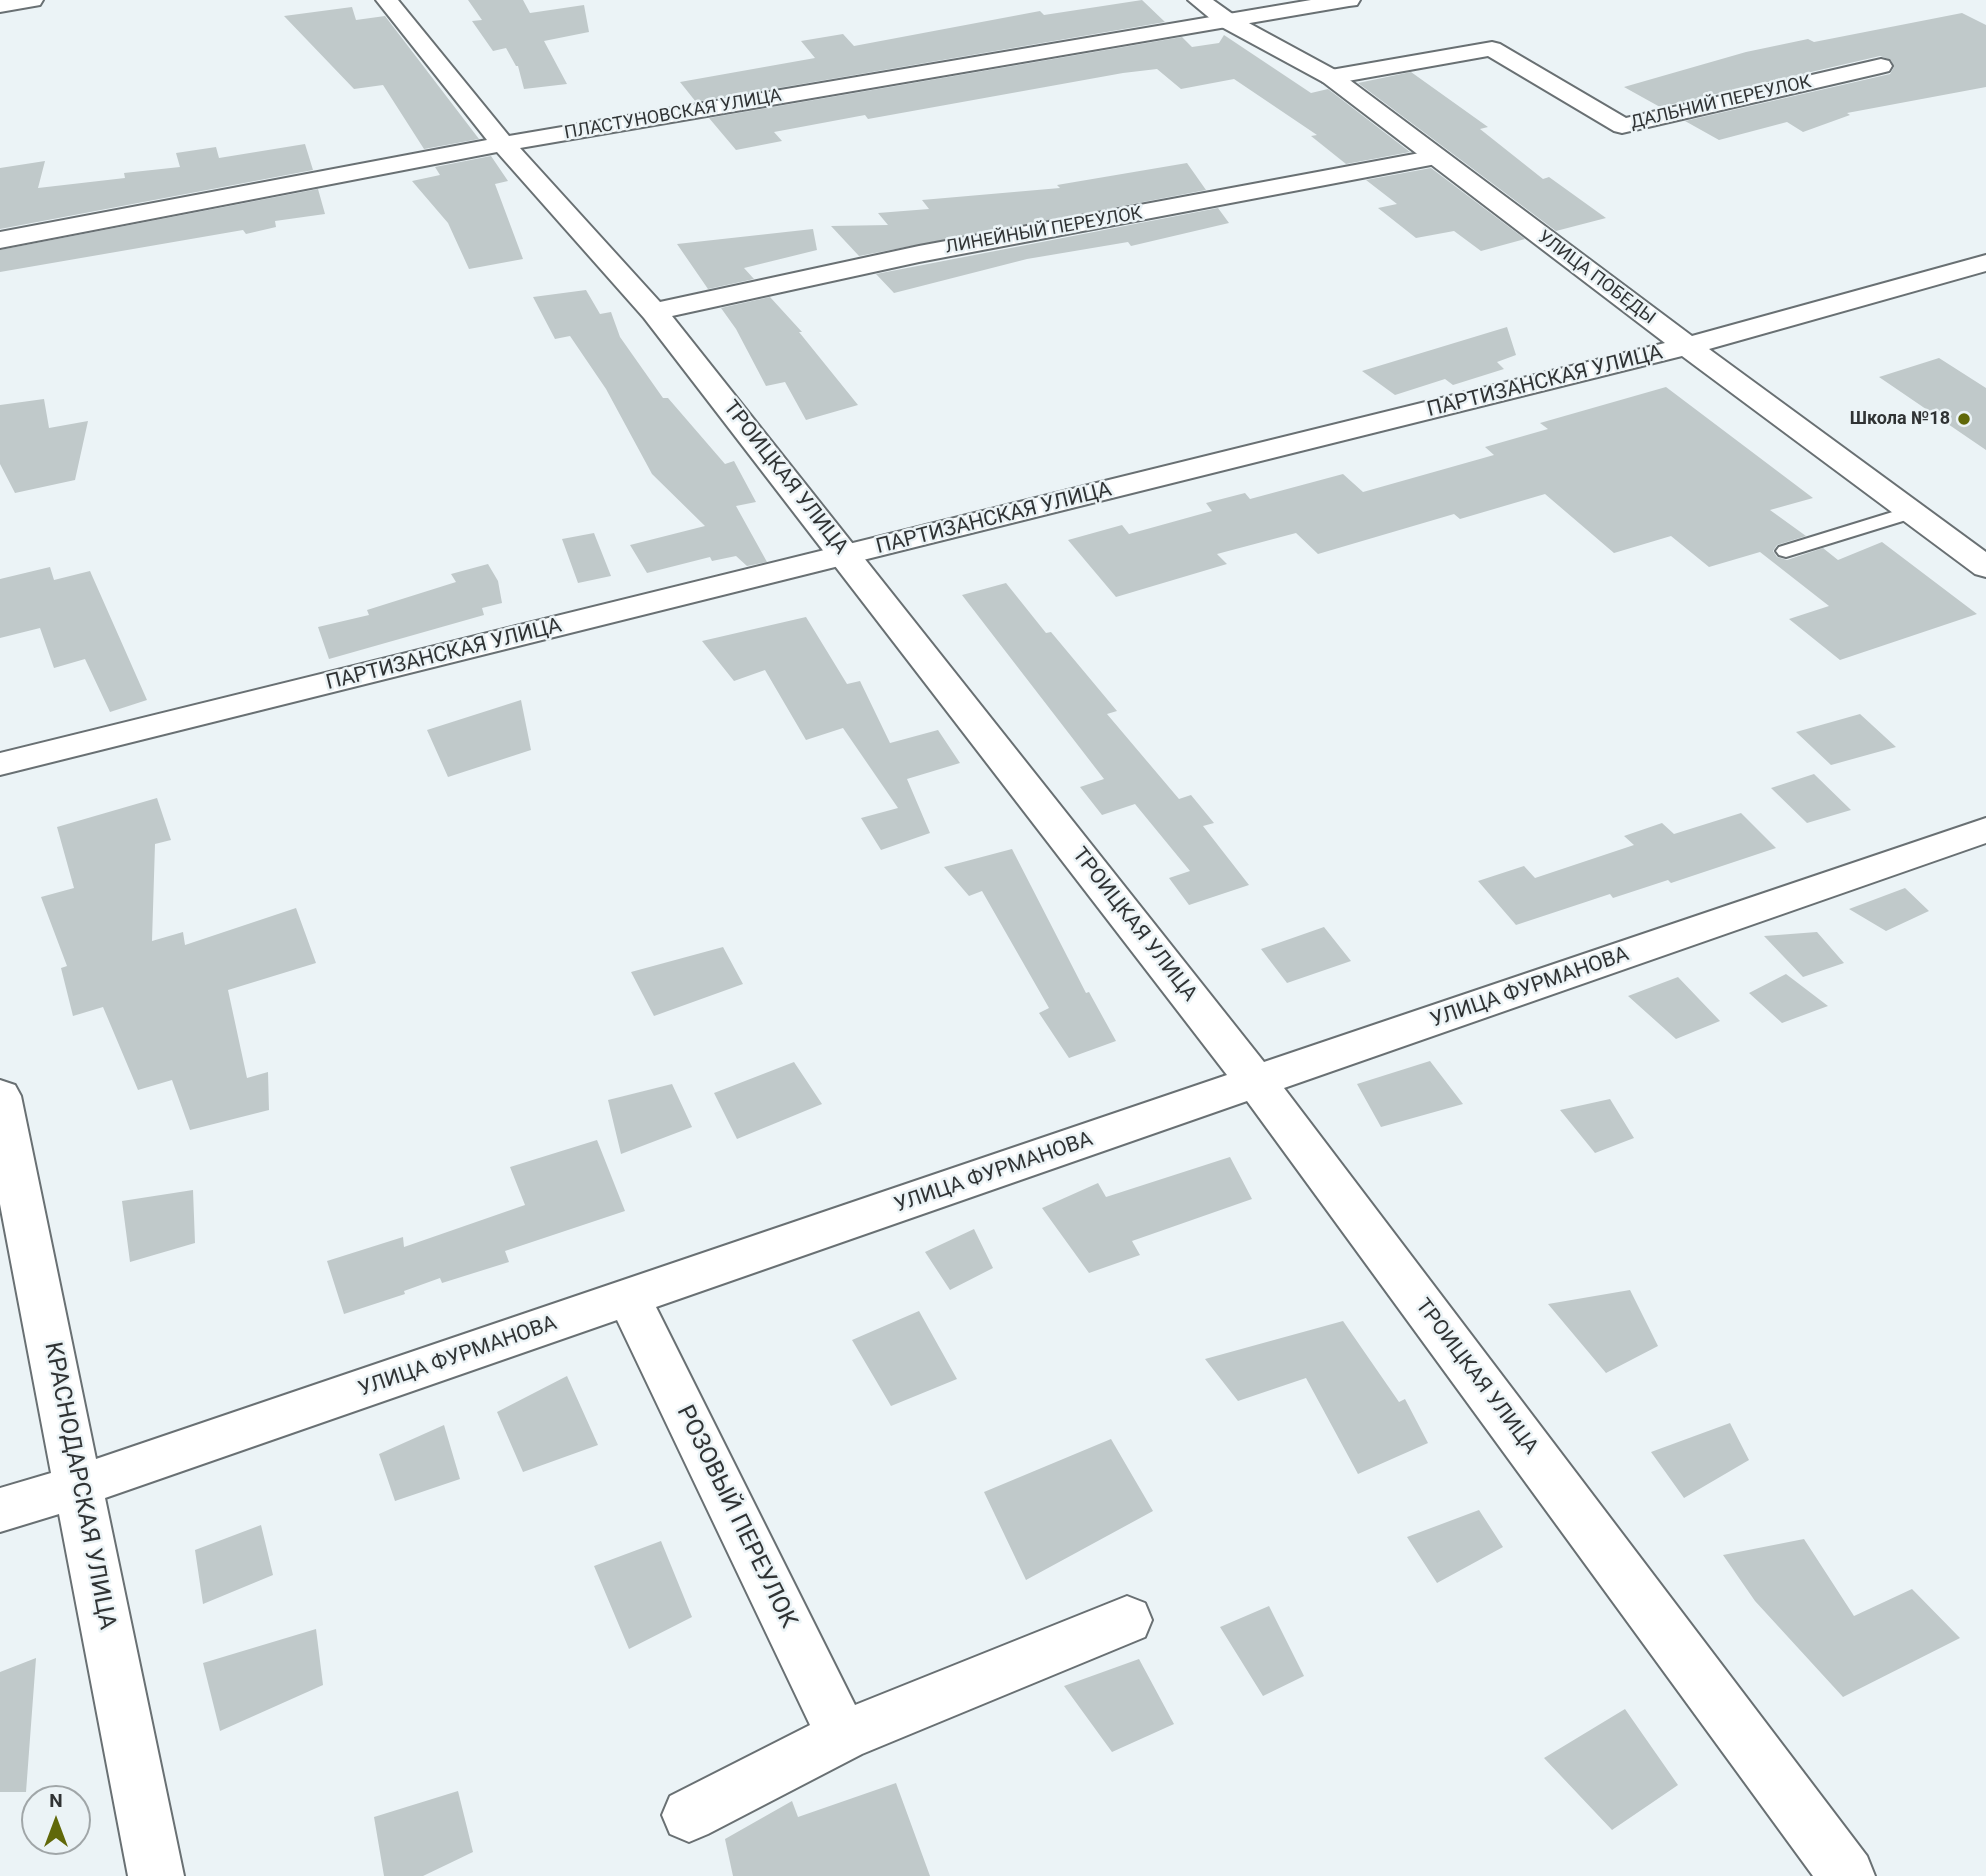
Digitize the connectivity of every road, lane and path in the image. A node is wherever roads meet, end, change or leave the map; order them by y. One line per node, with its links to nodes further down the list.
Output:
1 (33, 0): 5 (street)
2 (387, 0): 9 (street, ТРОИЦКАЯ УЛИЦА)
3 (1199, 0): 6 (street, УЛИЦА ПОБЕДЫ)
4 (1349, 0): 6 (street, ПЛАСТУНОВСКАЯ УЛИЦА)
5 (0, 5)
6 (1226, 20): 8 (street, УЛИЦА ПОБЕДЫ); 9 (street, ПЛАСТУНОВСКАЯ УЛИЦА)
7 (1881, 66): 8 (street, ДАЛЬНИЙ ПЕРЕУЛОК)
8 (1331, 77): 10 (street, УЛИЦА ПОБЕДЫ)
9 (503, 144): 11 (street, ПЛАСТУНОВСКАЯ УЛИЦА); 13 (street, ТРОИЦКАЯ УЛИЦА)
10 (1436, 157): 13 (street, ЛИНЕЙНЫЙ ПЕРЕУЛОК); 14 (street, УЛИЦА ПОБЕДЫ)
11 (0, 240)
12 (1986, 263): 14 (street, ПАРТИЗАНСКАЯ УЛИЦА)
13 (654, 312): 17 (street, ТРОИЦКАЯ УЛИЦА)
14 (1687, 346): 15 (street, УЛИЦА ПОБЕДЫ); 17 (street, ПАРТИЗАНСКАЯ УЛИЦА)
15 (1912, 512): 16 (lane); 18 (street, УЛИЦА ПОБЕДЫ)
16 (1786, 551)
17 (846, 556): 19 (street, ПАРТИЗАНСКАЯ УЛИЦА); 21 (street, ТРОИЦКАЯ УЛИЦА)
18 (1986, 567)
19 (0, 764)
20 (1986, 830): 21 (street, УЛИЦА ФУРМАНОВА)
21 (1257, 1083): 23 (street, УЛИЦА ФУРМАНОВА); 30 (street, ТРОИЦКАЯ УЛИЦА)
22 (0, 1096): 24 (street, КРАСНОДАРСКАЯ УЛИЦА)
23 (629, 1298): 24 (street, УЛИЦА ФУРМАНОВА); 27 (street, РОЗОВЫЙ ПЕРЕУЛОК)
24 (79, 1486): 25 (street, УЛИЦА ФУРМАНОВА); 29 (street, КРАСНОДАРСКАЯ УЛИЦА)
25 (0, 1510)
26 (1127, 1620): 27 (street)
27 (843, 1737): 28 (street)
28 (689, 1815)
29 (156, 1876)
30 (1847, 1876)

